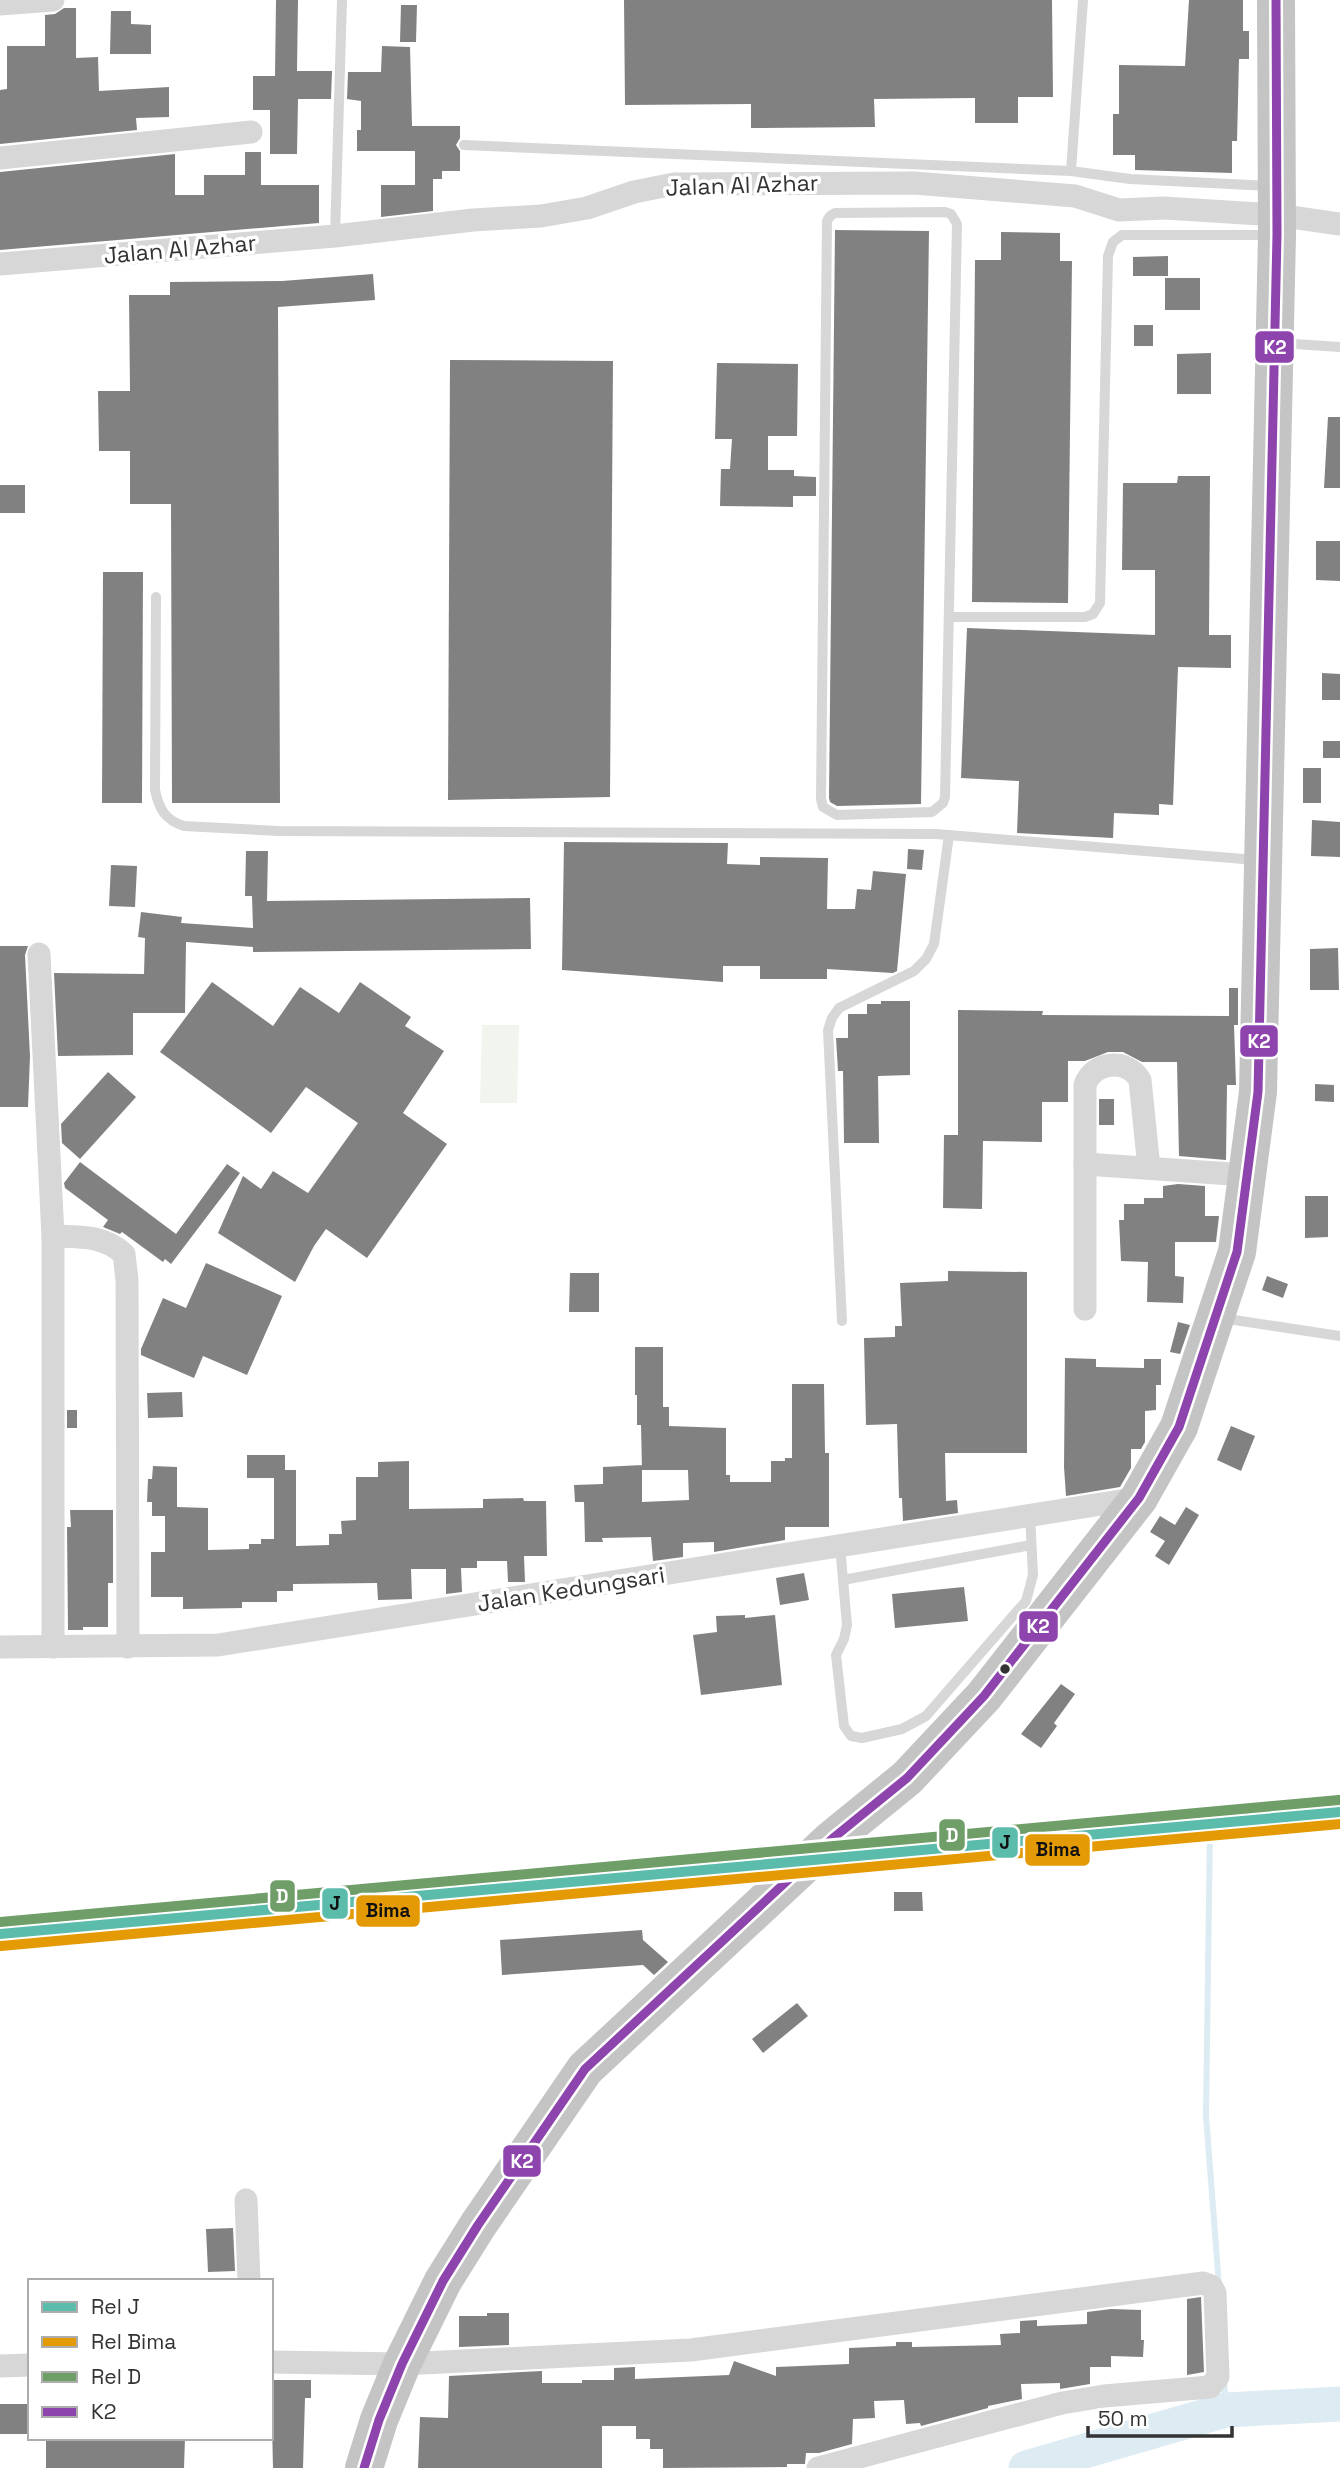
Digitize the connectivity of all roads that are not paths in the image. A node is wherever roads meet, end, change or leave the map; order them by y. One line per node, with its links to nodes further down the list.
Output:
1 (53, 0): 5 (street)
2 (342, 0): 12 (lane)
3 (1083, 0): 9 (lane)
4 (1276, 0): 10 (highway)
5 (0, 5)
6 (251, 132): 8 (street)
7 (464, 145): 9 (lane)
8 (0, 158)
9 (1071, 171): 10 (lane)
10 (1277, 212): 11 (street, Jalan Al Azhar); 12 (street, Jalan Al Azhar); 14 (highway); 17 (lane)
11 (1340, 224)
12 (335, 236): 13 (street, Jalan Al Azhar)
13 (0, 264)
14 (1275, 343): 15 (lane); 19 (highway)
15 (1340, 347)
16 (156, 597): 18 (lane)
17 (949, 617): 17 (lane)
18 (949, 835): 19 (lane); 27 (lane)
19 (1264, 861): 23 (highway)
20 (38, 954): 24 (street)
21 (1085, 1164): 22 (street); 22 (street); 25 (street)
22 (1149, 1168): 23 (street)
23 (1246, 1175): 26 (highway)
24 (53, 1236): 35 (street); 36 (street)
25 (1085, 1309)
26 (1215, 1317): 28 (lane); 29 (highway)
27 (842, 1321)
28 (1340, 1336)
29 (1139, 1498): 30 (street, Jalan Kedungsari); 40 (highway)
30 (1030, 1515): 31 (lane); 32 (street, Jalan Kedungsari)
31 (1031, 1545): 33 (lane); 33 (lane)
32 (840, 1546): 33 (lane); 36 (street, Jalan Kedungsari)
33 (843, 1580)
34 (0, 1647): 35 (street, Jalan Kedungsari)
35 (53, 1647): 36 (street, Jalan Kedungsari)
36 (128, 1647)
37 (246, 2200): 38 (street)
38 (249, 2279)
39 (273, 2362): 40 (street)
40 (402, 2364): 43 (highway); 44 (street)
41 (28, 2365): 42 (street)
42 (0, 2366)
43 (364, 2468)
44 (818, 2468)

